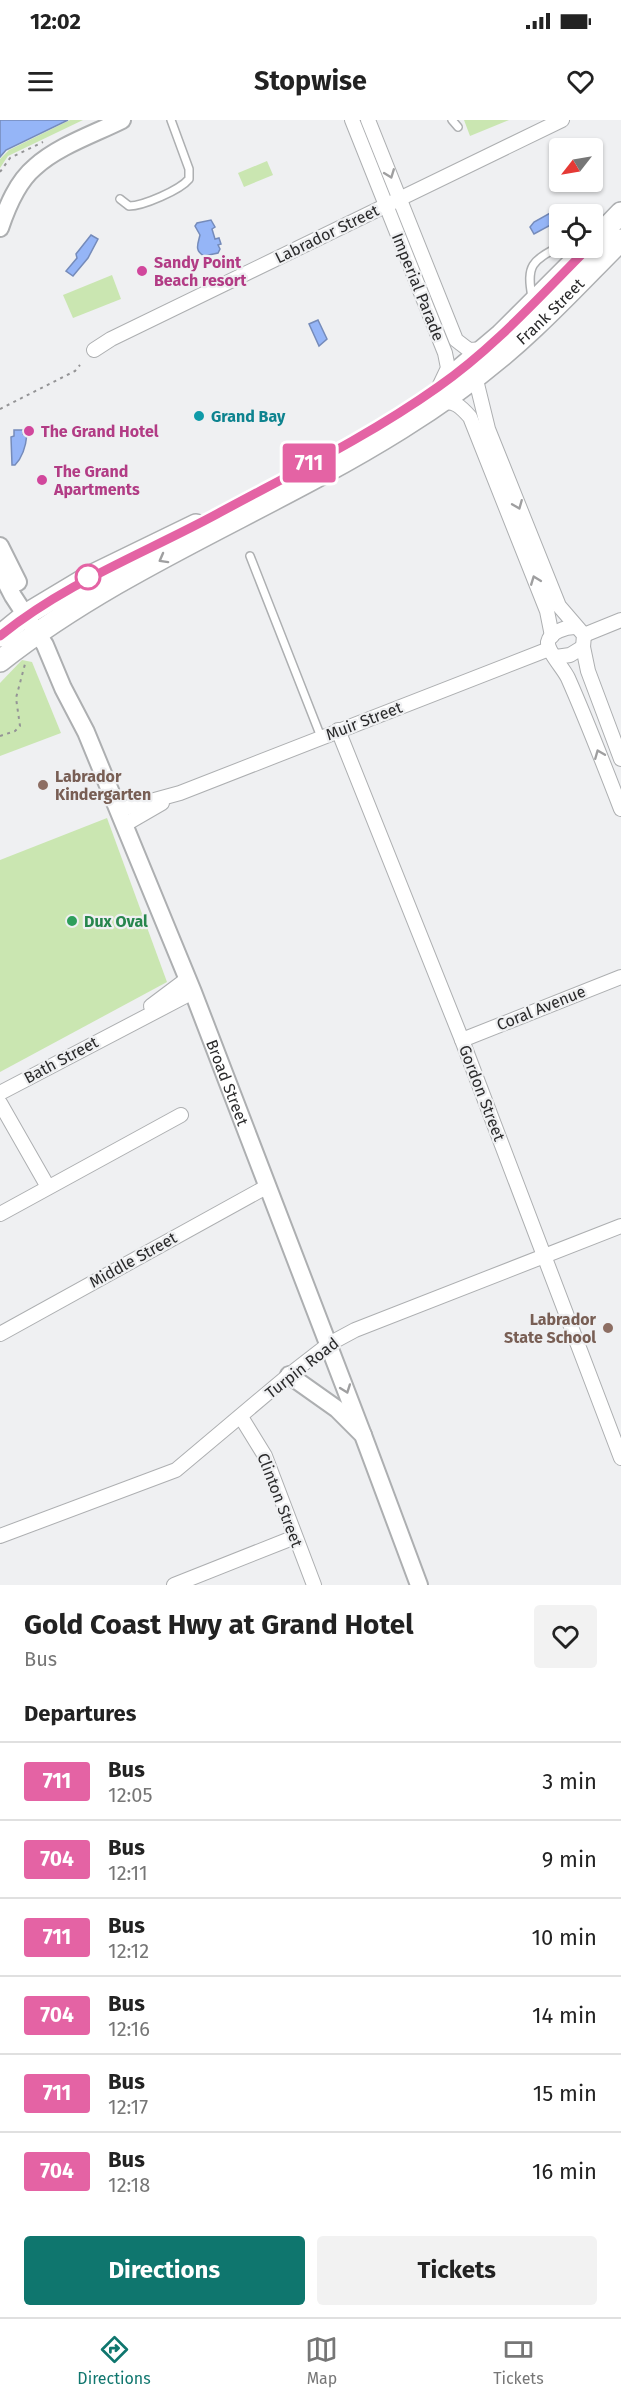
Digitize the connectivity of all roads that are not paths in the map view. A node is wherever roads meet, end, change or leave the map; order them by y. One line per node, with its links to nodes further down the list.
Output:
1 (122, 120): 12 (street)
2 (171, 120): 8 (lane)
3 (352, 120): 10 (street, Imperial Parade)
4 (368, 120): 9 (street, Imperial Parade, one-way to 9)
5 (452, 120): 7 (lane)
6 (562, 120): 9 (street, Labrador Street)
7 (458, 127)
8 (120, 199)
9 (400, 199): 10 (street, Labrador Street); 18 (street, Imperial Parade)
10 (385, 206): 19 (street, Labrador Street); 21 (street, Imperial Parade)
11 (621, 213): 13 (highway, Frank Street)
12 (0, 228)
13 (603, 230)
14 (621, 240): 20 (highway, Frank Street)
15 (549, 252): 17 (lane, Frank Street)
16 (576, 258): 17 (highway, Frank Street)
17 (534, 303): 18 (highway, Frank Street)
18 (486, 349): 21 (highway, Frank Street)
19 (94, 350)
20 (482, 372): 22 (highway, Frank Street); 23 (street, one-way to 23)
21 (439, 387): 28 (highway, Frank Street)
22 (432, 408): 23 (street); 28 (highway, Frank Street, one-way to 28)
23 (521, 528): 30 (street); 31 (street, one-way to 23)
24 (0, 546): 28 (street)
25 (249, 556): 34 (lane)
26 (0, 571): 28 (street, Broad Street)
27 (621, 620): 30 (street)
28 (32, 623): 29 (highway); 32 (highway); 37 (street, Broad Street)
29 (0, 636)
30 (581, 636): 31 (street); 31 (street); 35 (street)
31 (552, 647): 33 (street, Muir Street); 36 (street, one-way to 31)
32 (0, 661)
33 (338, 730): 34 (street, Muir Street); 40 (street, Gordon Street)
34 (321, 737): 37 (street, Muir Street)
35 (621, 759)
36 (621, 809)
37 (121, 818): 39 (street, Broad Street)
38 (621, 977): 40 (street, Coral Avenue)
39 (190, 985): 41 (street, Bath Street); 44 (street, Broad Street)
40 (462, 1040): 48 (street, Gordon Street)
41 (0, 1093)
42 (0, 1102): 45 (street)
43 (181, 1114): 45 (street)
44 (266, 1186): 49 (street, Middle Street); 50 (street, Broad Street)
45 (48, 1187): 46 (street)
46 (0, 1214)
47 (621, 1226): 48 (street, Turpin Road)
48 (543, 1256): 50 (street, Turpin Road); 54 (street, Gordon Street)
49 (0, 1334)
50 (329, 1344): 51 (street, Turpin Road); 53 (street, Broad Street, one-way to 53)
51 (289, 1375): 52 (street, Turpin Road); 53 (street, Broad Street)
52 (242, 1417): 55 (street, Turpin Road); 56 (street, Clinton Street)
53 (363, 1435): 59 (street, Broad Street)
54 (621, 1458)
55 (2, 1532)
56 (295, 1537): 57 (street); 58 (street, Clinton Street)
57 (174, 1585)
58 (314, 1585)
59 (419, 1585)

